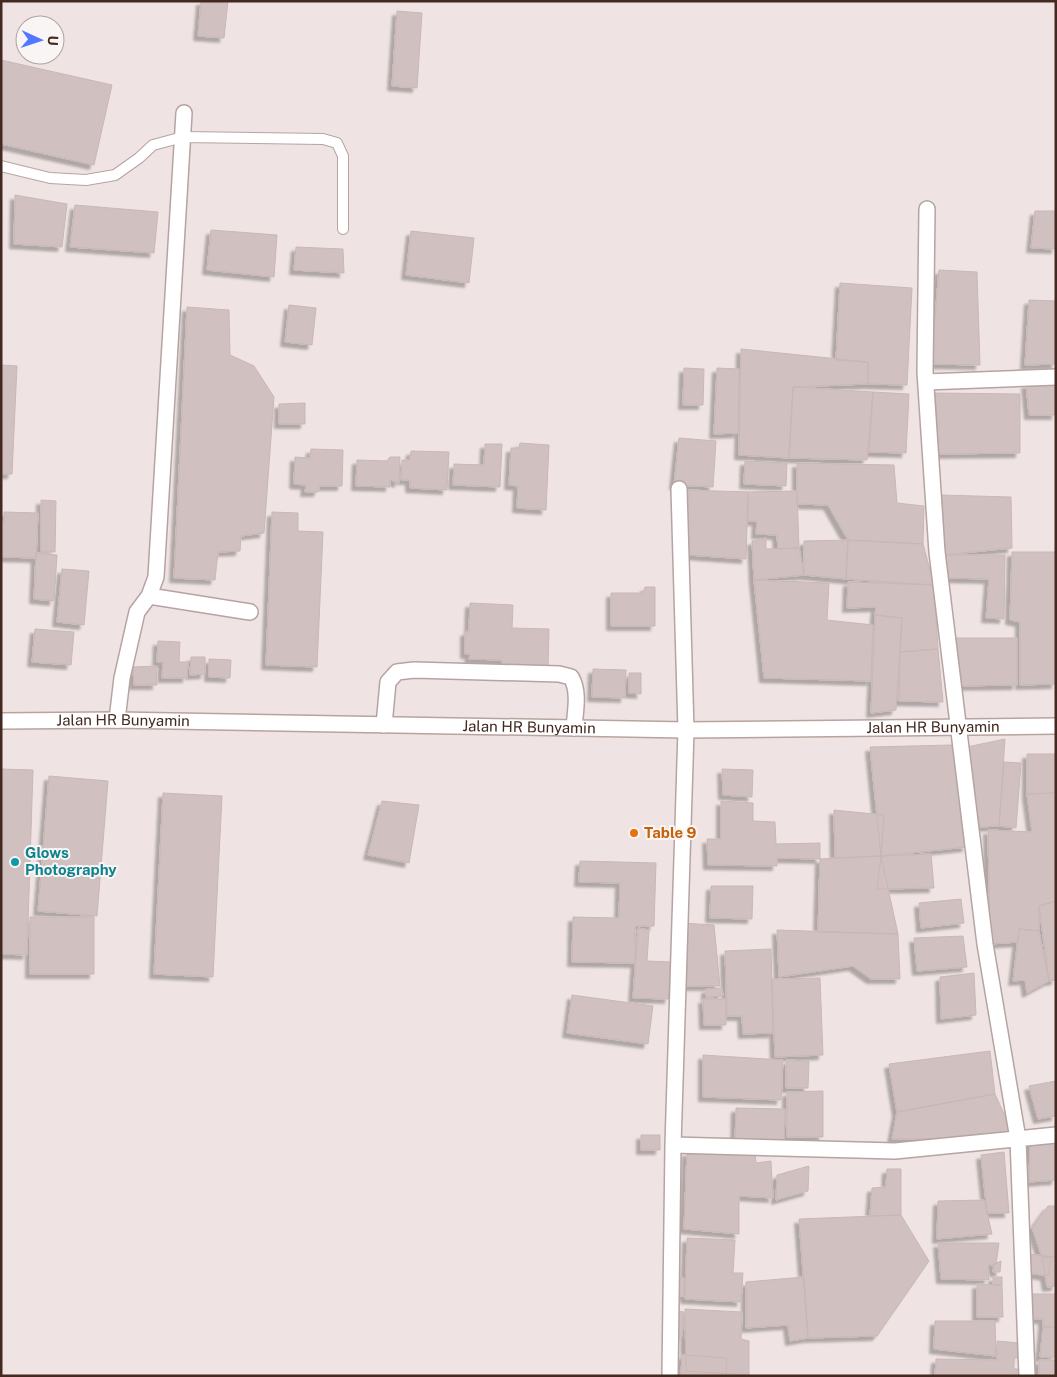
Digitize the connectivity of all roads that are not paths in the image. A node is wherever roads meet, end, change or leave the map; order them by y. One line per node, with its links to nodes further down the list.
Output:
1 (184, 113): 2 (street)
2 (183, 137): 3 (lane); 5 (lane); 9 (street)
3 (1, 166)
4 (927, 209): 7 (street)
5 (343, 229)
6 (1056, 377): 7 (street)
7 (926, 382): 14 (street)
8 (679, 489): 17 (street)
9 (149, 596): 10 (street); 11 (street)
10 (250, 612)
11 (117, 720): 12 (street, Jalan HR Bunyamin); 13 (street, Jalan HR Bunyamin)
12 (1, 721)
13 (384, 725): 16 (street, Jalan HR Bunyamin); 16 (street)
14 (958, 726): 15 (street, Jalan HR Bunyamin); 17 (street, Jalan HR Bunyamin); 19 (street)
15 (1056, 726)
16 (574, 728): 17 (street, Jalan HR Bunyamin)
17 (686, 730): 20 (street)
18 (1056, 1135): 19 (street)
19 (1018, 1139): 20 (street); 22 (street)
20 (673, 1145): 21 (street)
21 (670, 1376)
22 (1027, 1376)

